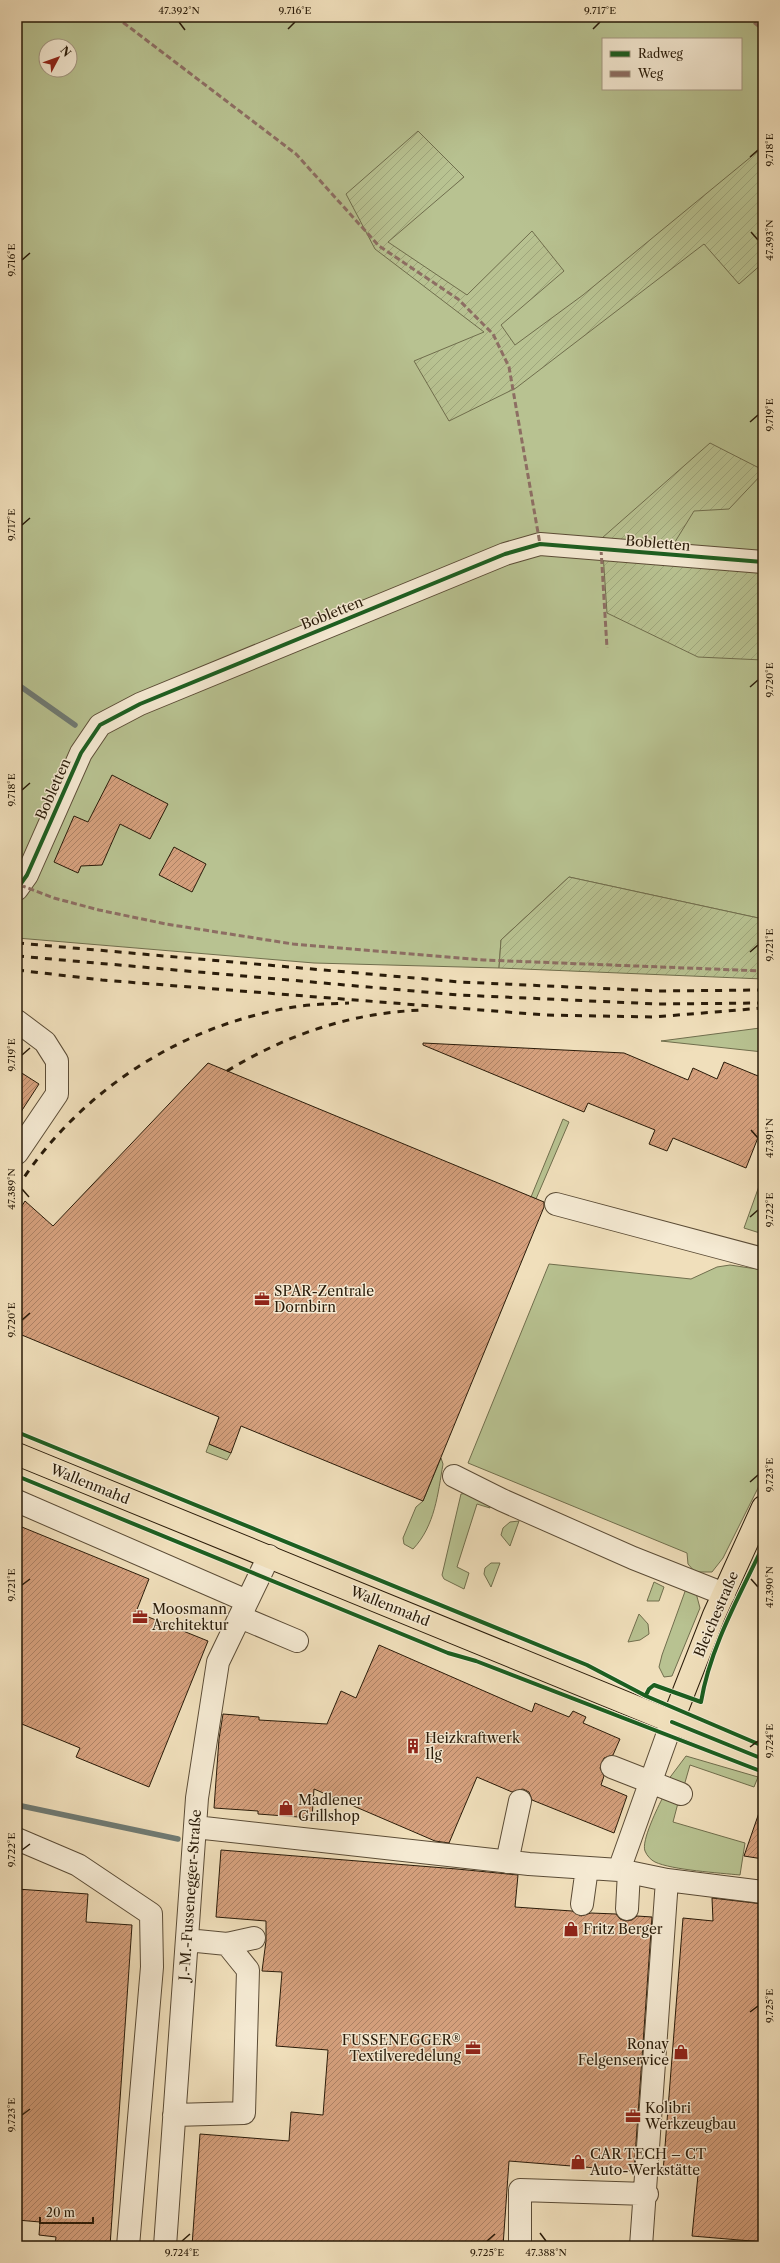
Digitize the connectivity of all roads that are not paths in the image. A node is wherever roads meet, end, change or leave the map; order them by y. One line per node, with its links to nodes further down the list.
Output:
1 (763, 562): 2 (street, Bobletten)
2 (17, 889)
3 (17, 1021): 4 (street)
4 (17, 1153)
5 (556, 1204): 6 (street)
6 (763, 1259)
7 (17, 1454): 11 (main road, Wallenmahd)
8 (454, 1476): 12 (street)
9 (17, 1501): 13 (street)
10 (762, 1511): 12 (main road, Bleichestraße)
11 (268, 1556): 13 (street, J.-M.-Fussenegger-Straße); 15 (main road, Wallenmahd)
12 (724, 1594): 15 (main road, Bleichestraße)
13 (244, 1609): 14 (street); 21 (street, J.-M.-Fussenegger-Straße)
14 (298, 1642)
15 (672, 1722): 16 (main road, Wallenmahd); 18 (street)
16 (763, 1759)
17 (612, 1767): 18 (street)
18 (650, 1782): 19 (street); 25 (street)
19 (681, 1794)
20 (520, 1801): 23 (street)
21 (195, 1827): 23 (street); 31 (street, J.-M.-Fussenegger-Straße)
22 (17, 1839): 35 (street)
23 (507, 1862): 24 (street)
24 (587, 1868): 25 (street); 28 (street)
25 (624, 1871): 26 (street); 29 (street)
26 (667, 1880): 27 (street); 34 (street)
27 (763, 1892)
28 (582, 1904)
29 (627, 1909)
30 (254, 1938): 32 (street)
31 (187, 1940): 32 (street); 33 (street, J.-M.-Fussenegger-Straße)
32 (227, 1944): 33 (street)
33 (174, 2115): 36 (street, J.-M.-Fussenegger-Straße)
34 (647, 2194): 37 (street); 38 (street)
35 (128, 2246)
36 (165, 2246)
37 (520, 2246)
38 (642, 2246)

